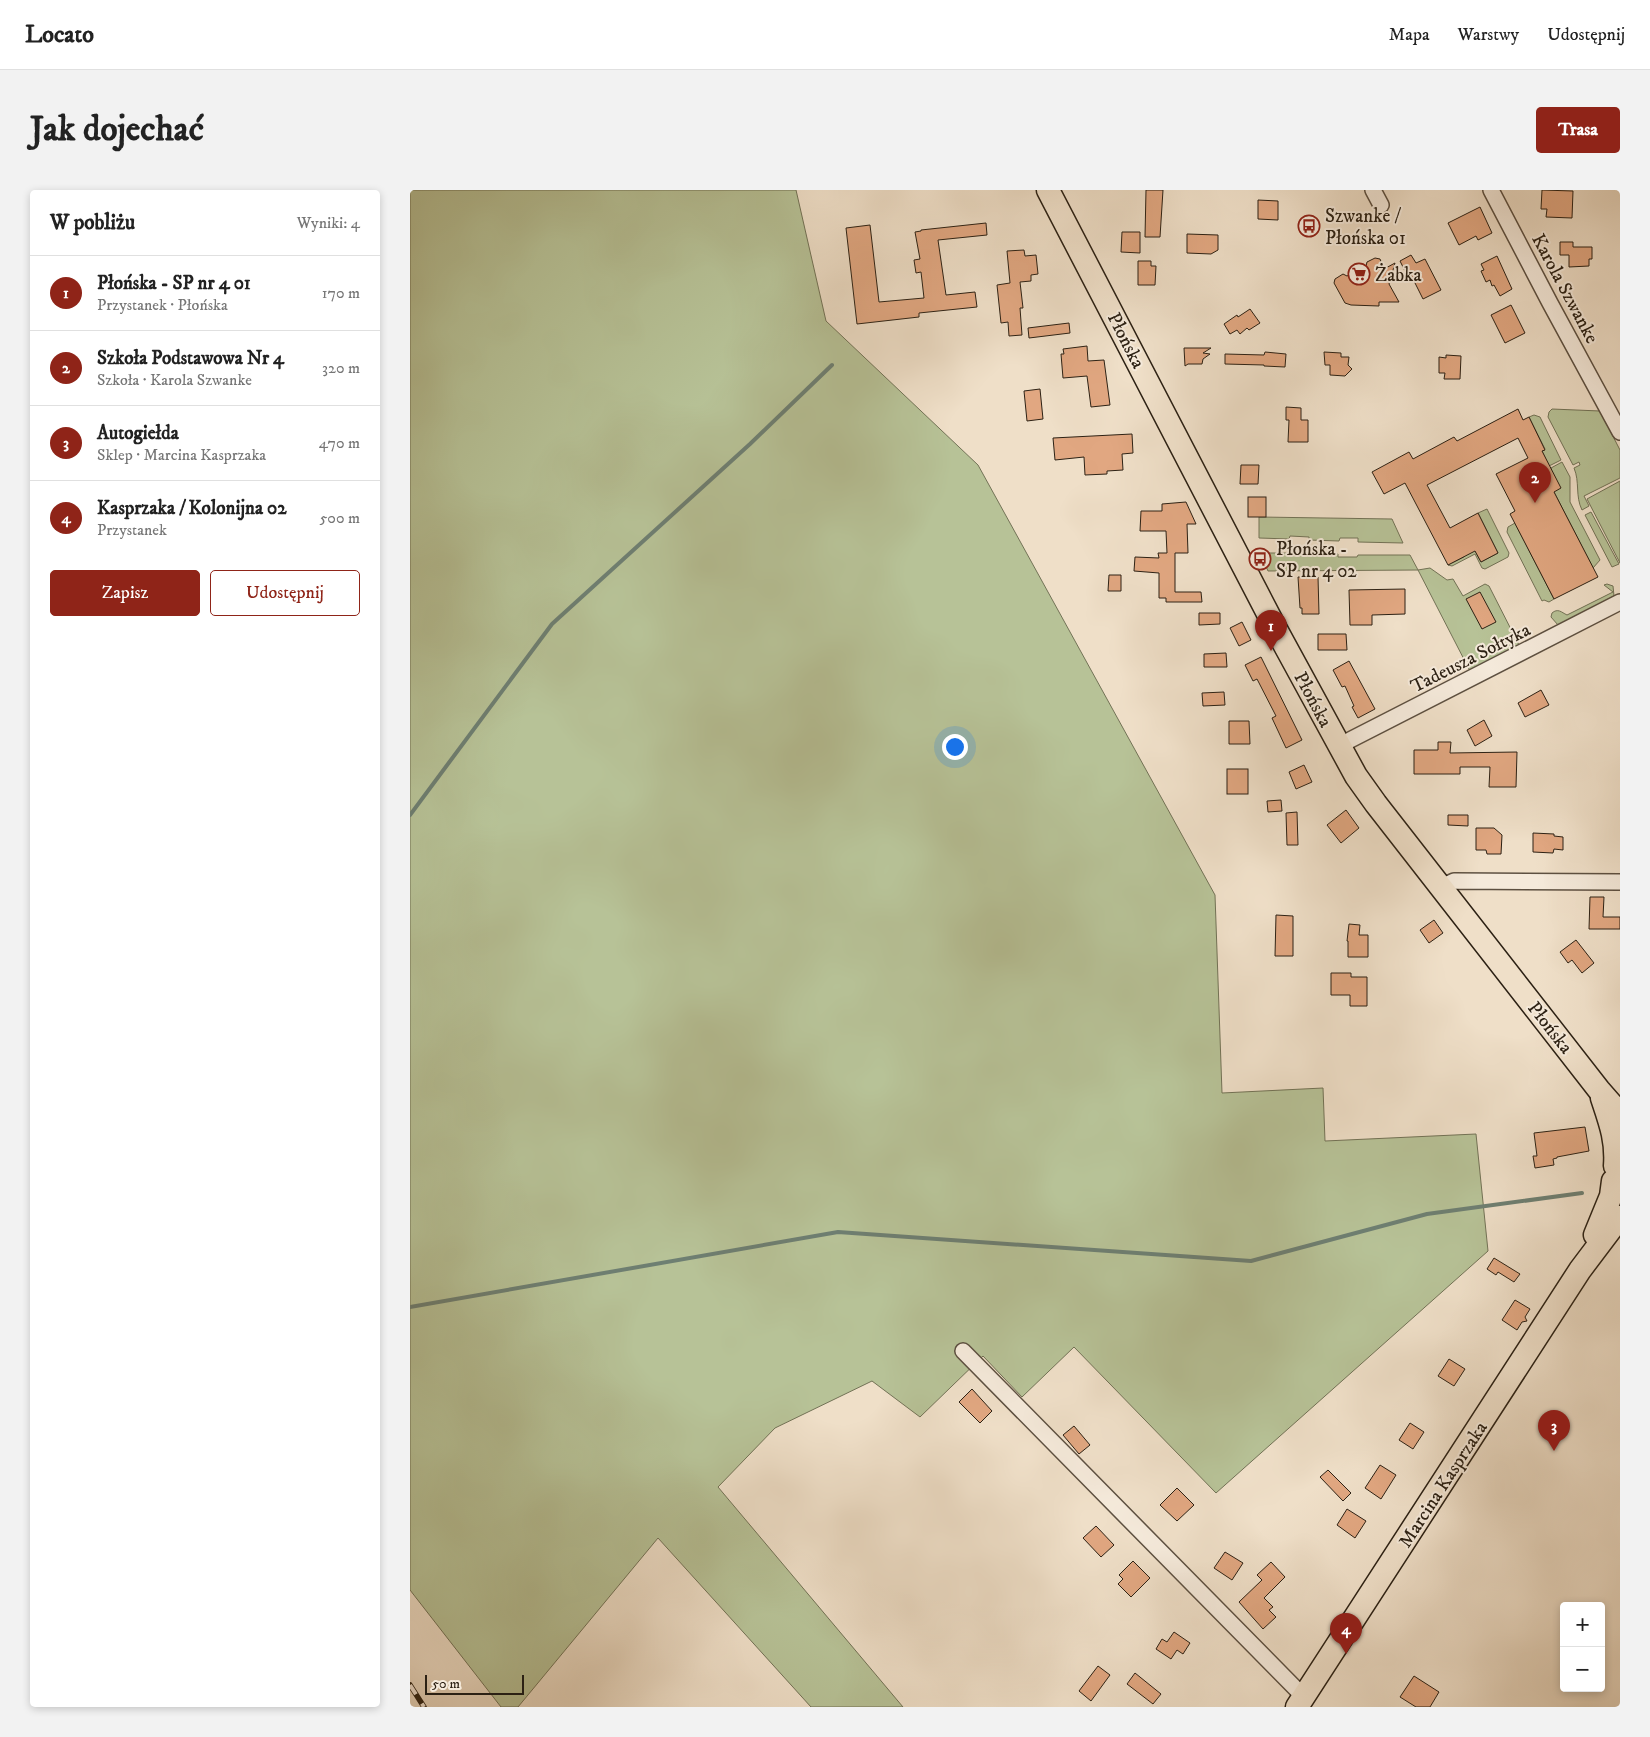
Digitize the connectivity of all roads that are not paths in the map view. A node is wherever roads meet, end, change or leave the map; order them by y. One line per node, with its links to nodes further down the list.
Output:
1 (1048, 190): 7 (main road, Płońska)
2 (1373, 190): 4 (street)
3 (1491, 190): 5 (street, Karola Szwanke)
4 (1381, 205)
5 (1620, 432)
6 (1620, 602): 7 (street, Tadeusza Sołtyka)
7 (1340, 748): 9 (main road, Płońska)
8 (1620, 882): 9 (street)
9 (1441, 887): 10 (main road, Płońska)
10 (1599, 1090): 11 (main road, Płońska); 12 (main road, Płońska)
11 (1620, 1114)
12 (1617, 1175): 14 (main road, Marcina Kasprzaka)
13 (1620, 1217): 14 (main road, Marcina Kasprzaka)
14 (1580, 1270): 16 (main road, Marcina Kasprzaka)
15 (963, 1351): 16 (street)
16 (1298, 1703)

